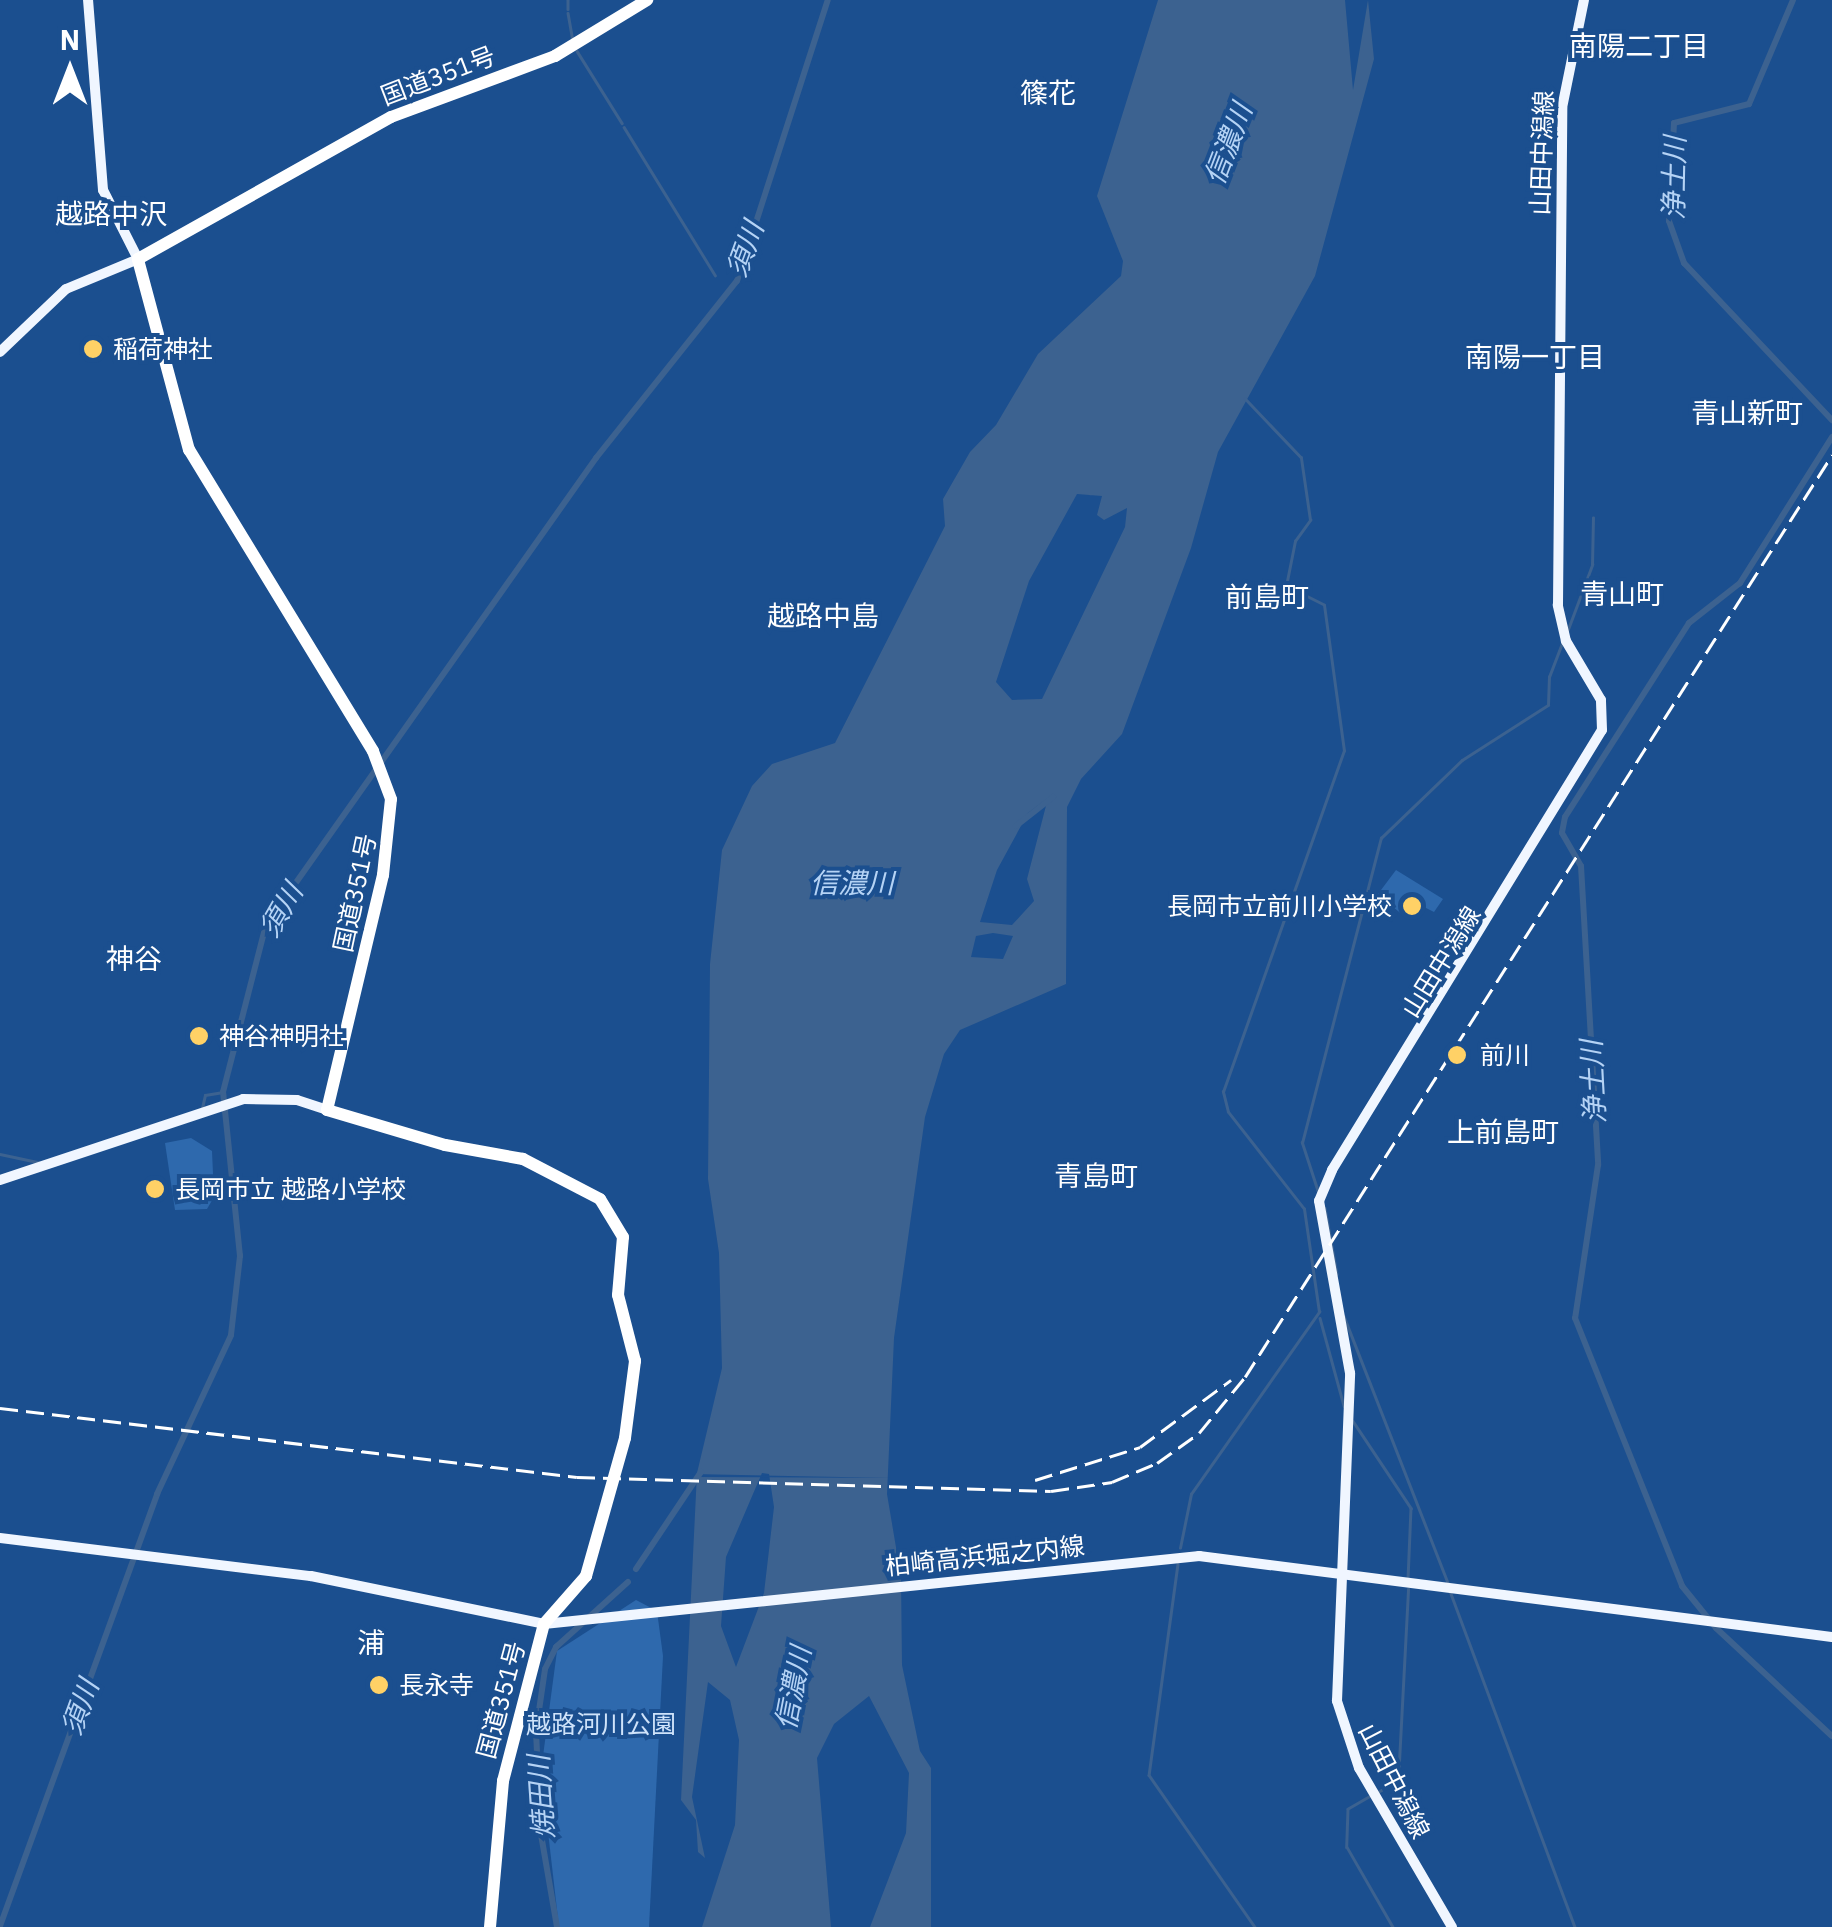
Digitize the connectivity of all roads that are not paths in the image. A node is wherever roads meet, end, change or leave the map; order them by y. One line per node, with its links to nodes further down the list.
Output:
1 (88, 0): 4 (main road)
2 (647, 0): 4 (highway, 国道351号)
3 (1584, 0): 9 (main road, 山田中潟線)
4 (138, 259): 5 (main road); 6 (highway, 国道351号)
5 (0, 352)
6 (327, 1110): 7 (main road); 10 (highway, 国道351号)
7 (0, 1180)
8 (0, 1538): 10 (main road, 柏崎高浜堀之内線)
9 (1338, 1572): 10 (main road, 柏崎高浜堀之内線); 11 (main road, 柏崎高浜堀之内線); 13 (main road, 山田中潟線)
10 (544, 1624): 12 (highway, 国道351号)
11 (1832, 1637)
12 (490, 1927)
13 (1452, 1927)

